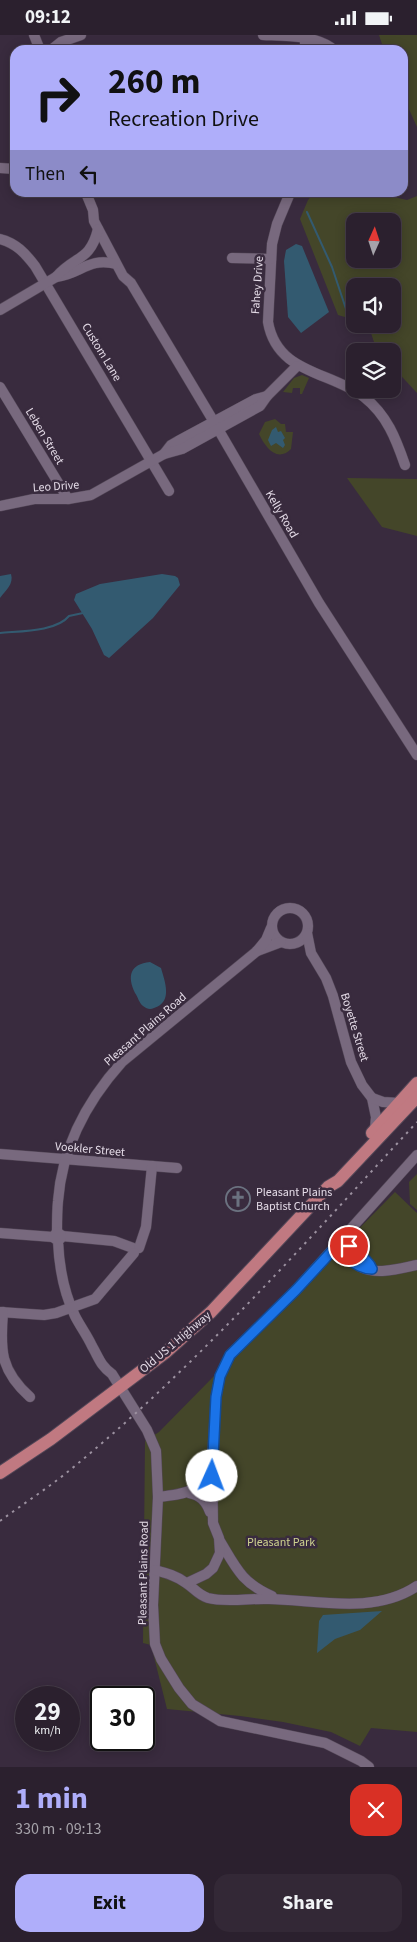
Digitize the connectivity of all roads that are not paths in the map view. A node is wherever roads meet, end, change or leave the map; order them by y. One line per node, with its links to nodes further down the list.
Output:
1 (81, 35): 4 (street)
2 (263, 35): 3 (street)
3 (305, 36): 5 (street)
4 (58, 45)
5 (329, 45)
6 (88, 197): 8 (street, Kelly Road)
7 (288, 197): 12 (street, Fahey Drive)
8 (93, 210): 9 (street, Kelly Road); 16 (street, Kelly Road)
9 (98, 229): 13 (street, Kelly Road); 14 (street)
10 (0, 239): 15 (street, Custom Lane)
11 (232, 258): 12 (street)
12 (271, 259): 18 (street, Fahey Drive)
13 (116, 264): 14 (street); 16 (street, Kelly Road)
14 (56, 277): 15 (street)
15 (45, 283): 17 (street); 21 (street, Custom Lane)
16 (131, 283): 20 (street, Kelly Road)
17 (0, 310)
18 (297, 366): 20 (street, Leo Drive); 22 (street, Fahey Drive)
19 (0, 387): 24 (street, Leben Street)
20 (217, 426): 21 (street, Leo Drive); 26 (street, Kelly Road)
21 (152, 461): 23 (street, Custom Lane); 24 (street, Leo Drive)
22 (405, 465)
23 (169, 491)
24 (68, 499): 25 (street, Leo Drive)
25 (0, 506)
26 (417, 755)
27 (271, 928): 28 (street, Boyette Street); 29 (street, Boyette Street); 30 (street, Pleasant Plains Road)
28 (307, 933): 29 (street); 31 (street, Boyette Street)
29 (286, 943): 30 (street, Pleasant Plains Road); 31 (street, Boyette Street)
30 (257, 951): 39 (street, Pleasant Plains Road)
31 (316, 963): 34 (street, Boyette Street)
32 (417, 1083): 35 (main road, Old US 1 Highway)
33 (417, 1097): 42 (main road, Old US 1 Highway)
34 (372, 1098): 35 (street); 36 (street, Boyette Street)
35 (399, 1103): 36 (main road, Old US 1 Highway)
36 (375, 1129): 42 (main road, Old US 1 Highway)
37 (0, 1154): 39 (street, Voekler Street)
38 (417, 1155): 44 (street)
39 (67, 1160): 40 (street, Voekler Street); 45 (street, Pleasant Plains Road)
40 (152, 1166): 41 (street, Voekler Street); 46 (street)
41 (177, 1168)
42 (328, 1187): 52 (main road, Old US 1 Highway)
43 (0, 1233): 45 (street)
44 (346, 1234): 47 (street); 49 (street)
45 (57, 1236): 46 (street); 50 (street, Pleasant Plains Road)
46 (135, 1250): 50 (street)
47 (332, 1251): 49 (street); 54 (street)
48 (417, 1265): 49 (street)
49 (372, 1269)
50 (71, 1308): 51 (street); 52 (street, Pleasant Plains Road)
51 (2, 1312): 53 (street)
52 (120, 1387): 55 (main road, Old US 1 Highway); 57 (street, Pleasant Plains Road)
53 (30, 1397)
54 (212, 1462): 56 (street); 58 (street)
55 (0, 1473)
56 (189, 1493): 57 (street); 58 (street)
57 (158, 1497): 60 (street, Pleasant Plains Road)
58 (212, 1518): 59 (street)
59 (219, 1540): 61 (street); 63 (street)
60 (155, 1570): 61 (street); 64 (street, Pleasant Plains Road)
61 (187, 1583): 63 (street)
62 (417, 1586): 63 (street)
63 (277, 1599)
64 (369, 1767)

